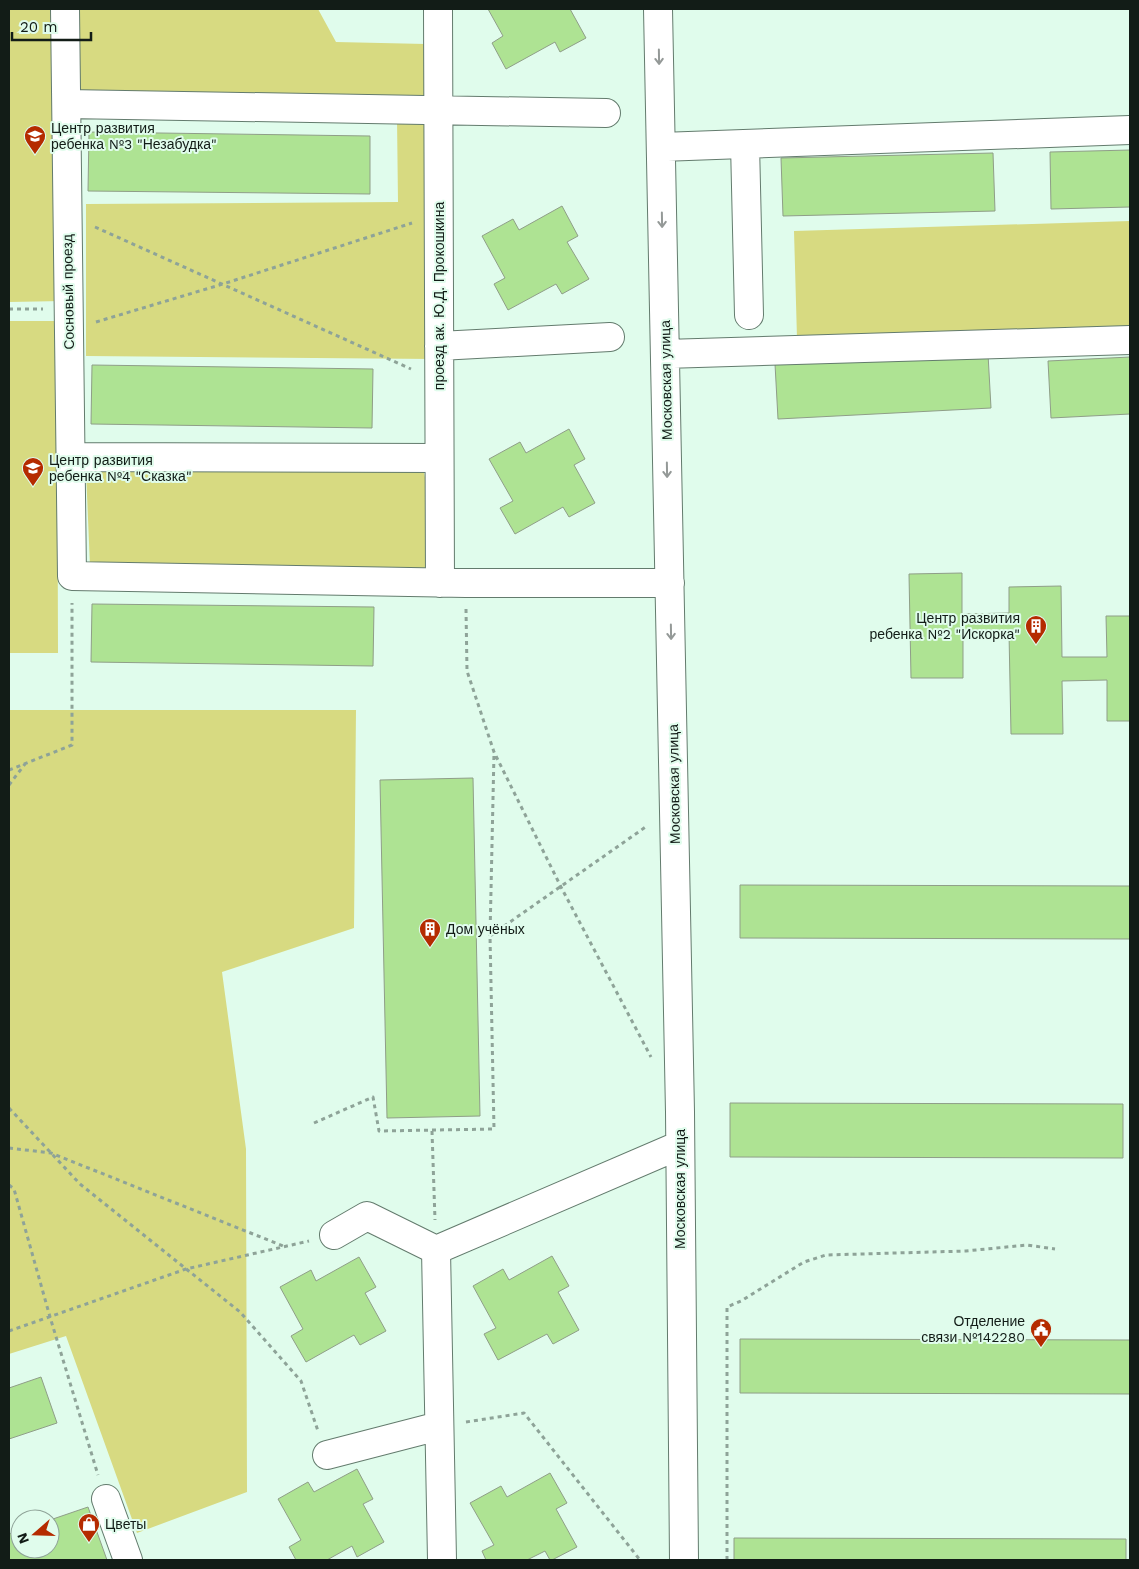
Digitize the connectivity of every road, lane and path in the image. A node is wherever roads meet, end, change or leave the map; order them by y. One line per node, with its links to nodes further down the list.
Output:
1 (65, 9): 4 (street, Сосновый проезд)
2 (438, 9): 5 (street, проезд ак. Ю.Д. Прокошкина)
3 (658, 9): 9 (street, Московская улица, one-way to 9)
4 (67, 104): 5 (street); 10 (street, Сосновый проезд)
5 (438, 110): 6 (street); 11 (street, проезд ак. Ю.Д. Прокошкина)
6 (606, 113)
7 (1130, 130): 8 (street)
8 (745, 144): 9 (street); 14 (street)
9 (661, 147): 19 (street, Московская улица, one-way to 19)
10 (68, 214): 12 (path); 15 (street, Сосновый проезд)
11 (439, 216): 12 (path); 18 (street, проезд ак. Ю.Д. Прокошкина)
12 (223, 284): 15 (path); 20 (path)
13 (9, 309): 15 (path)
14 (749, 315)
15 (69, 319): 21 (street, Сосновый проезд)
16 (610, 337): 18 (street)
17 (1130, 340): 19 (street)
18 (439, 346): 20 (street, проезд ак. Ю.Д. Прокошкина)
19 (665, 354): 25 (street, Московская улица, one-way to 25)
20 (439, 381): 22 (street, проезд ак. Ю.Д. Прокошкина)
21 (70, 457): 22 (street); 23 (street, Сосновый проезд)
22 (439, 458): 24 (street, проезд ак. Ю.Д. Прокошкина)
23 (72, 576): 24 (street); 27 (path)
24 (453, 583): 25 (street); 26 (path)
25 (670, 583): 30 (street, Московская улица, one-way to 30)
26 (494, 752): 31 (path); 32 (path)
27 (26, 763): 28 (path); 29 (path)
28 (9, 770)
29 (9, 785)
30 (674, 807): 31 (path); 37 (street, Московская улица)
31 (561, 887): 32 (path); 33 (path)
32 (490, 936): 36 (path)
33 (652, 1060)
34 (9, 1108): 39 (path)
35 (314, 1123): 36 (path)
36 (432, 1130): 44 (path)
37 (680, 1145): 44 (street); 54 (street, Московская улица)
38 (9, 1148): 39 (path)
39 (51, 1153): 42 (path); 45 (path)
40 (9, 1184): 46 (path)
41 (334, 1235): 42 (path); 44 (street)
42 (283, 1246): 45 (path)
43 (1055, 1249): 55 (path)
44 (436, 1250): 48 (street)
45 (186, 1269): 46 (path); 49 (path)
46 (50, 1316): 47 (path); 50 (path)
47 (9, 1331)
48 (439, 1426): 49 (street); 52 (street); 53 (path)
49 (327, 1455)
50 (106, 1499): 51 (street)
51 (128, 1560)
52 (442, 1560)
53 (640, 1560)
54 (684, 1560)
55 (726, 1560)

